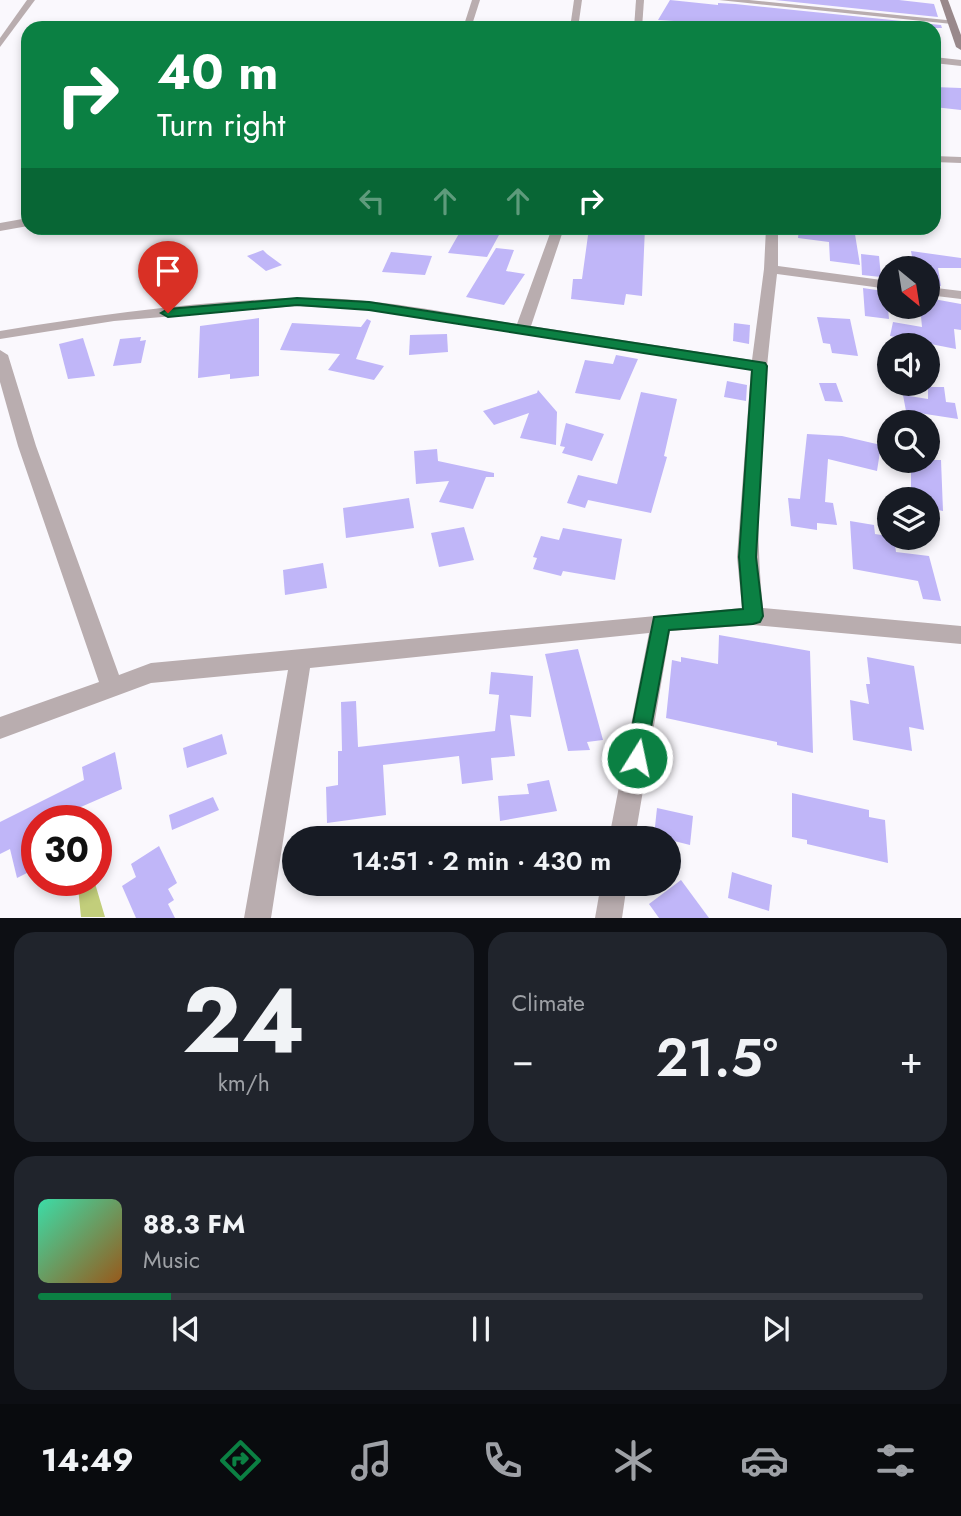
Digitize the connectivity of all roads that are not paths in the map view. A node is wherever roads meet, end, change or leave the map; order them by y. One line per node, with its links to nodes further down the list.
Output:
1 (31, 0): 11 (street)
2 (476, 0): 7 (street)
3 (578, 0): 8 (street)
4 (640, 0): 9 (street)
5 (723, 0): 10 (street)
6 (944, 0): 10 (street)
7 (469, 21)
8 (576, 21)
9 (638, 21)
10 (952, 21): 12 (street)
11 (2, 39)
12 (961, 47)
13 (941, 61): 14 (street)
14 (961, 63)
15 (941, 159): 16 (street)
16 (961, 160)
17 (21, 223): 18 (street)
18 (0, 227)
19 (556, 235): 25 (street)
20 (772, 235): 21 (street)
21 (771, 269): 22 (street); 28 (street)
22 (877, 283)
23 (940, 292): 24 (street)
24 (961, 295)
25 (523, 329): 26 (street); 28 (street)
26 (0, 335)
27 (0, 355): 33 (street)
28 (760, 366): 29 (street)
29 (753, 616): 30 (street); 31 (street)
30 (661, 623): 32 (street); 35 (street)
31 (961, 635)
32 (301, 659): 33 (street); 37 (street)
33 (112, 687): 34 (street)
34 (0, 729)
35 (624, 826)
36 (612, 896): 38 (street)
37 (257, 918)
38 (608, 918)

